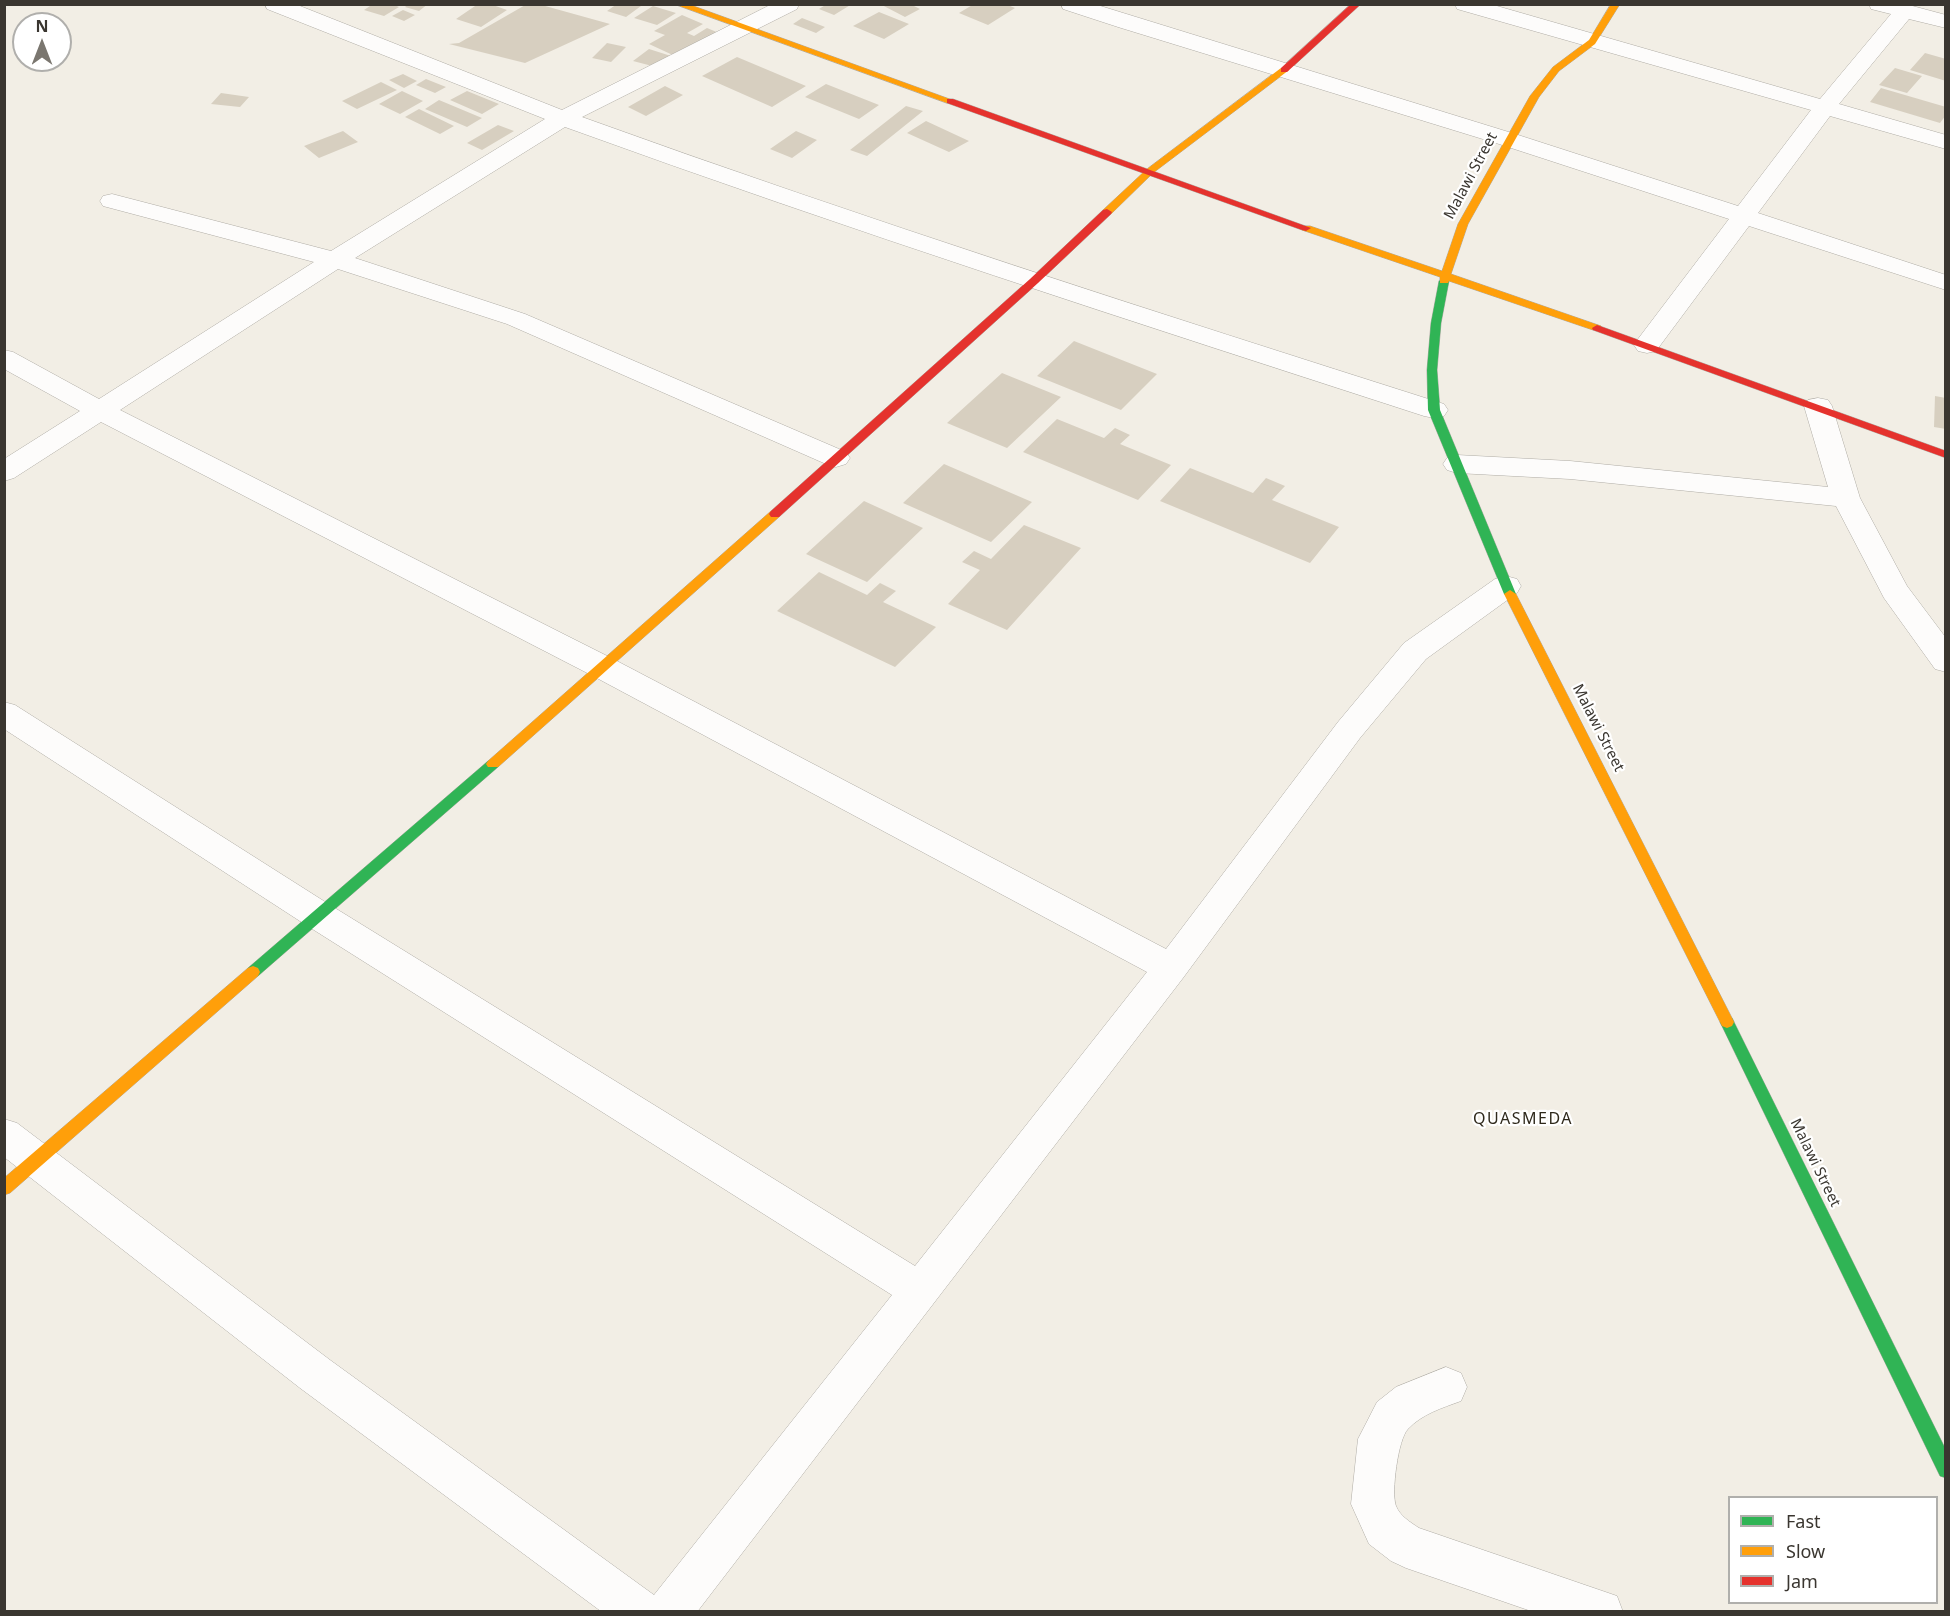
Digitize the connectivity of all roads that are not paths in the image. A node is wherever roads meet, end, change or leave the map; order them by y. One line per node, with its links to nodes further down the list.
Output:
1 (275, 4): 15 (street)
2 (678, 4): 11 (street)
3 (789, 4): 11 (street)
4 (1071, 4): 13 (street)
5 (1357, 4): 13 (street)
6 (1465, 4): 12 (street)
7 (1616, 4): 12 (street, Malawi Street)
8 (1879, 4): 9 (street)
9 (1904, 11): 10 (street); 14 (street)
10 (1946, 22)
11 (747, 28): 15 (street); 18 (street)
12 (1592, 42): 14 (street); 16 (street, Malawi Street)
13 (1284, 70): 16 (street); 18 (street)
14 (1826, 106): 17 (street); 20 (street)
15 (563, 118): 21 (street); 23 (street)
16 (1509, 139): 20 (street); 22 (street, Malawi Street)
17 (1946, 142)
18 (1150, 171): 22 (street); 23 (street)
19 (112, 201): 21 (street)
20 (1744, 216): 24 (street); 25 (street)
21 (335, 260): 29 (street); 31 (street)
22 (1444, 277): 25 (street); 28 (street, Malawi Street)
23 (1034, 281): 28 (street); 31 (street)
24 (1946, 284)
25 (1647, 345): 27 (street)
26 (4, 358): 29 (street)
27 (1818, 406): 30 (street); 34 (street)
28 (1434, 410): 32 (street, Malawi Street)
29 (101, 411): 33 (street); 37 (street)
30 (1946, 455)
31 (836, 458): 37 (street)
32 (1457, 464): 34 (street); 35 (street, Malawi Street)
33 (4, 472)
34 (1846, 498): 36 (street)
35 (1506, 586): 40 (street); 46 (street, Malawi Street)
36 (1946, 661)
37 (604, 668): 39 (street); 40 (street)
38 (4, 713): 39 (street)
39 (318, 915): 42 (street); 44 (street)
40 (1171, 968): 44 (street)
41 (4, 1135): 42 (street)
42 (37, 1159): 43 (street); 47 (street)
43 (4, 1188)
44 (921, 1291): 48 (street)
45 (1446, 1387): 49 (street)
46 (1946, 1470)
47 (640, 1611)
48 (669, 1611)
49 (1601, 1611)

